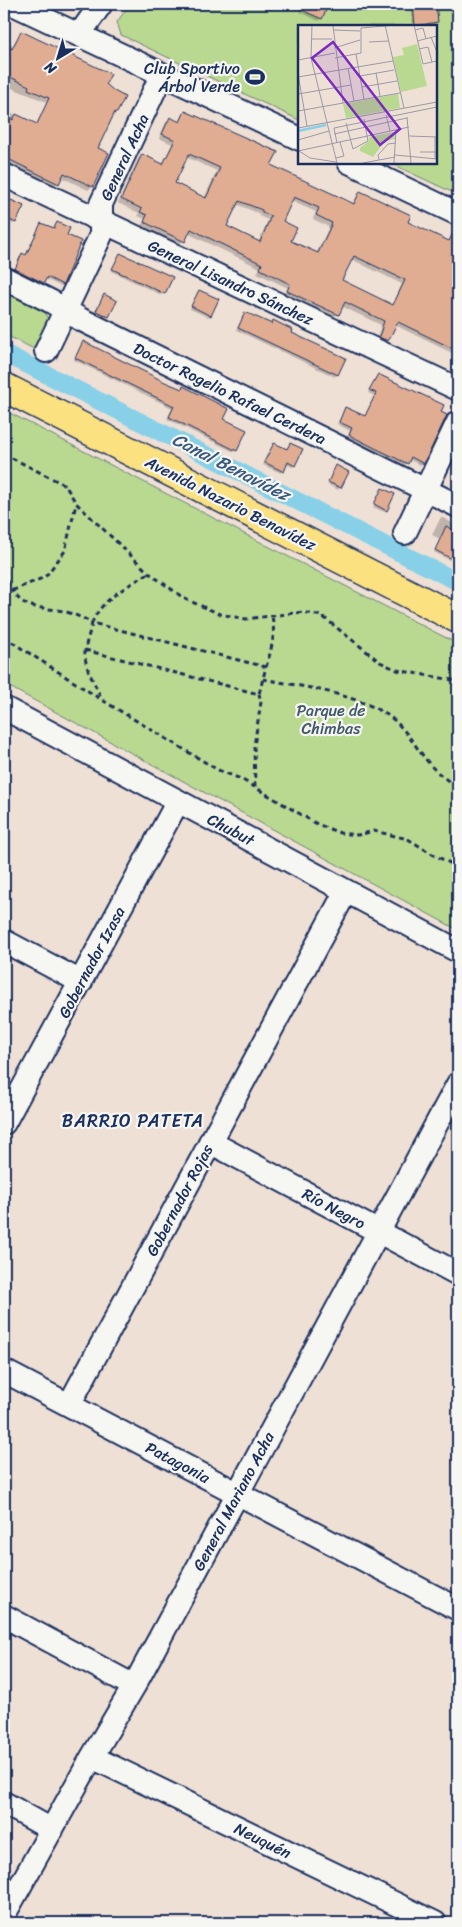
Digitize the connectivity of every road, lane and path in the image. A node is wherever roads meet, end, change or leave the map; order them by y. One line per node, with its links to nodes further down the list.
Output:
1 (13, 4): 3 (street)
2 (101, 4): 3 (street)
3 (79, 35): 4 (street)
4 (162, 74): 5 (street); 9 (street, General Acha)
5 (298, 138)
6 (353, 164): 8 (street)
7 (4, 175): 9 (street, General Lisandro Sánchez)
8 (458, 214)
9 (101, 221): 11 (street, General Acha); 14 (street, General Lisandro Sánchez)
10 (4, 278): 11 (street, Doctor Rogelio Rafael Cerdera)
11 (65, 310): 12 (street, General Acha); 17 (street, Doctor Rogelio Rafael Cerdera)
12 (46, 351)
13 (4, 387): 26 (main road, Avenida Nazario Benavídez)
14 (458, 389)
15 (458, 422): 17 (street)
16 (4, 454): 18 (path)
17 (426, 490): 19 (street, Doctor Rogelio Rafael Cerdera); 20 (street)
18 (76, 503): 22 (path); 23 (path)
19 (458, 506)
20 (405, 533)
21 (4, 572): 23 (path)
22 (149, 573): 25 (path); 27 (path)
23 (12, 591): 24 (path); 27 (path)
24 (4, 594)
25 (272, 617): 30 (path); 32 (path)
26 (458, 619)
27 (92, 623): 29 (path); 30 (path)
28 (4, 637): 34 (path)
29 (85, 650): 33 (path); 34 (path)
30 (266, 667): 31 (path)
31 (263, 679): 33 (path); 37 (path)
32 (458, 681)
33 (259, 694): 36 (path)
34 (102, 700): 36 (path)
35 (4, 708): 38 (street, Chubut)
36 (255, 788): 39 (path)
37 (458, 788)
38 (178, 800): 40 (street, Chubut); 43 (street, Gobernador Izasa)
39 (458, 867)
40 (346, 891): 42 (street, Chubut); 46 (street, Gobernador Rojas)
41 (4, 941): 43 (street)
42 (458, 951)
43 (81, 982): 45 (street, Gobernador Izasa)
44 (458, 1084): 47 (street, General Mariano Acha)
45 (4, 1123)
46 (210, 1142): 47 (street, Río Negro); 50 (street, Gobernador Rojas)
47 (378, 1232): 48 (street, Río Negro); 51 (street, General Mariano Acha)
48 (458, 1274)
49 (4, 1371): 50 (street, Patagonia)
50 (69, 1405): 51 (street, Patagonia)
51 (238, 1493): 52 (street, Patagonia); 54 (street, General Mariano Acha)
52 (458, 1609)
53 (4, 1616): 54 (street)
54 (134, 1686): 55 (street, General Mariano Acha)
55 (92, 1757): 57 (street, General Mariano Acha); 59 (street, Neuquén)
56 (4, 1803): 57 (street)
57 (52, 1830): 58 (street, General Mariano Acha)
58 (4, 1915)
59 (435, 1923)

